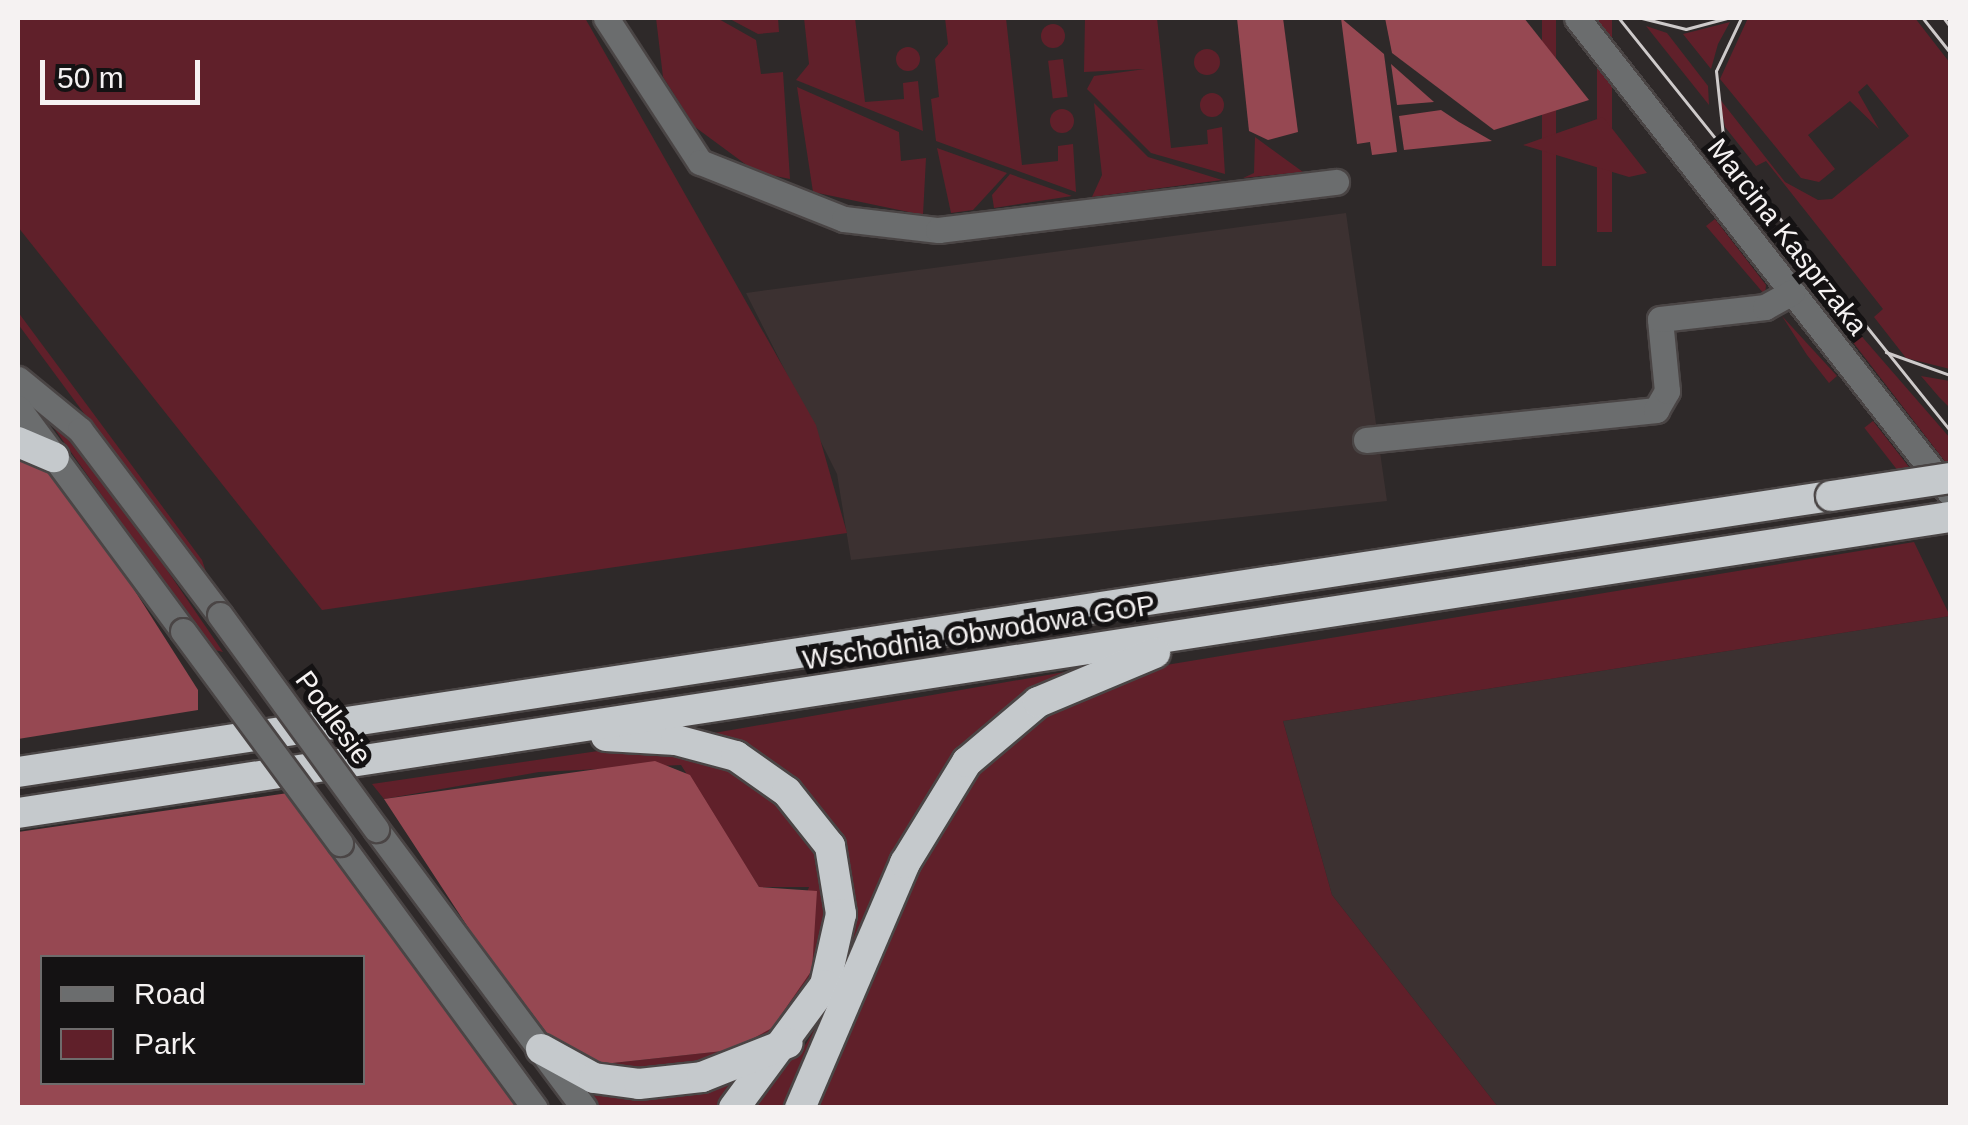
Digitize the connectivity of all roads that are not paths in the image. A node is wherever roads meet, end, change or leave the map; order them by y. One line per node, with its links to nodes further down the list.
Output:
1 (606, 18): 3 (street)
2 (1576, 18): 4 (street, Marcina Kasprzaka)
3 (1336, 182)
4 (1792, 292): 7 (street); 11 (street, Marcina Kasprzaka)
5 (18, 379): 18 (street, Podlesie, bridge)
6 (18, 408): 9 (street)
7 (1366, 440)
8 (18, 442): 9 (highway)
9 (54, 457): 19 (street, bridge)
10 (1950, 478): 15 (highway, Wschodnia Obwodowa GOP, bridge)
11 (1950, 493)
12 (1950, 516): 13 (highway, Wschodnia Obwodowa GOP)
13 (1214, 630): 14 (highway, Wschodnia Obwodowa GOP); 22 (highway)
14 (543, 733): 16 (highway, Wschodnia Obwodowa GOP); 17 (highway)
15 (18, 772)
16 (18, 813)
17 (788, 1043): 18 (highway); 21 (highway)
18 (540, 1048): 20 (street, Podlesie)
19 (535, 1108)
20 (584, 1108)
21 (734, 1108)
22 (800, 1108)

